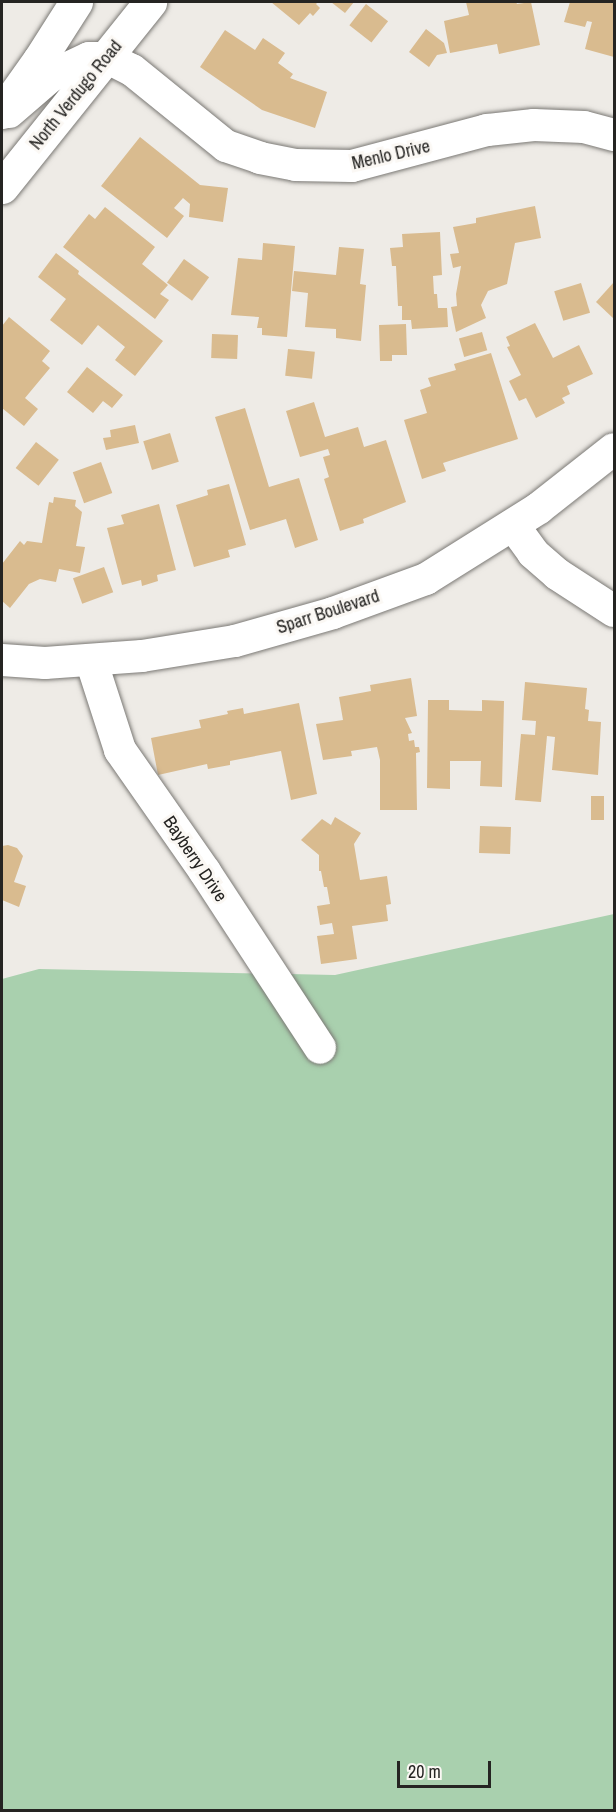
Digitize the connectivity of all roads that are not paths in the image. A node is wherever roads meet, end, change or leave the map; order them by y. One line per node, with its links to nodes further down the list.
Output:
1 (76, 2): 4 (main road)
2 (150, 2): 3 (main road, North Verdugo Road)
3 (108, 58): 5 (street); 6 (street, Menlo Drive); 7 (main road, North Verdugo Road)
4 (2, 112)
5 (2, 118)
6 (615, 135)
7 (2, 187)
8 (615, 449): 9 (street, Sparr Boulevard)
9 (513, 525): 10 (street); 12 (street, Sparr Boulevard)
10 (615, 611)
11 (2, 660): 12 (street, Sparr Boulevard)
12 (91, 660): 13 (street, Bayberry Drive)
13 (320, 1048)

